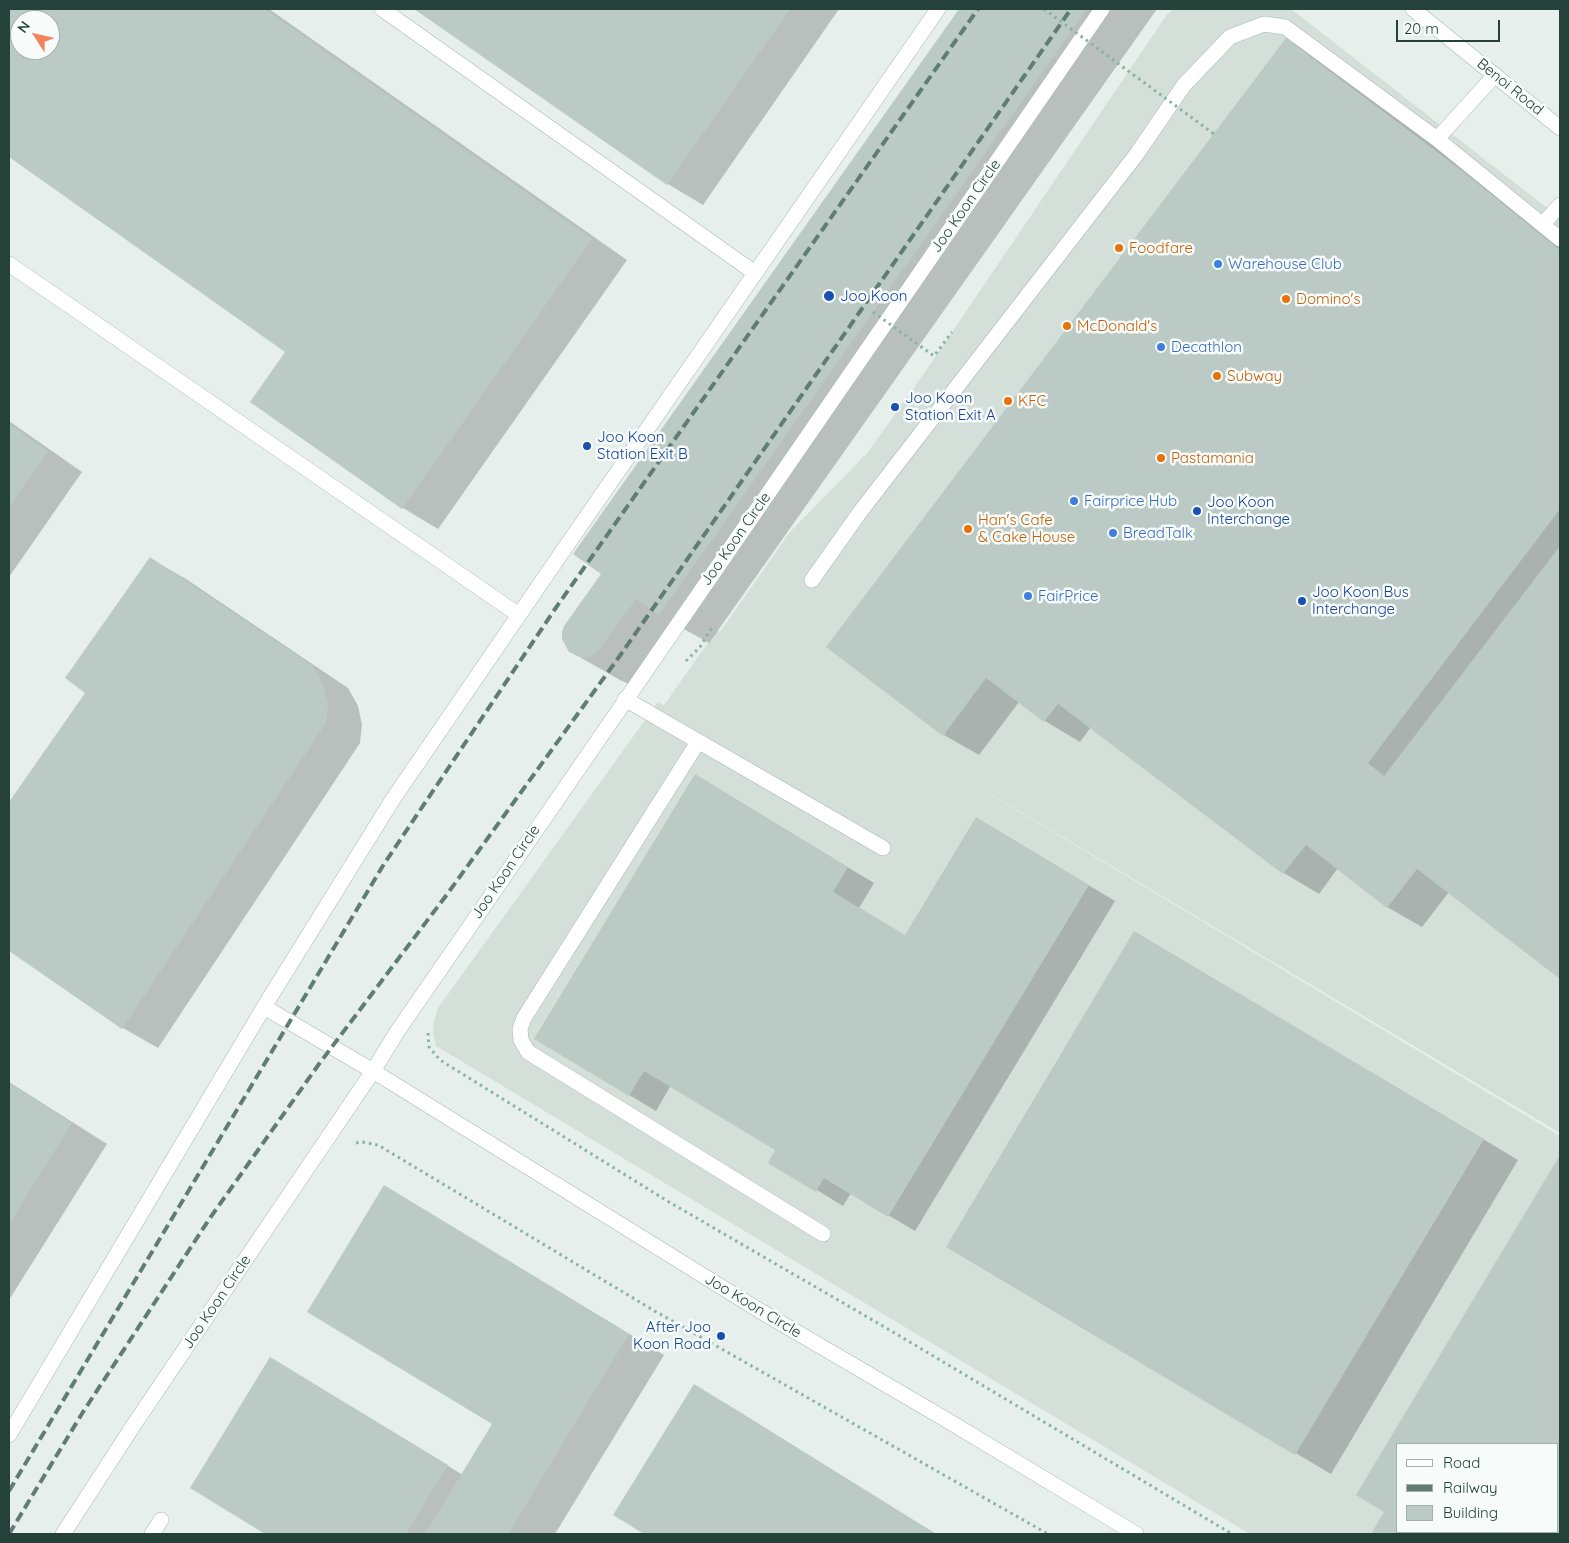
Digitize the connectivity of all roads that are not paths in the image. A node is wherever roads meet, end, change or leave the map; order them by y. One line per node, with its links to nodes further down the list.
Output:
1 (382, 9): 12 (street)
2 (938, 9): 12 (street)
3 (1102, 9): 15 (street, Joo Koon Circle)
4 (1412, 9): 5 (street, Benoi Road)
5 (1495, 75): 6 (street, Benoi Road); 7 (street)
6 (1560, 128)
7 (1437, 139): 9 (street); 13 (street)
8 (1560, 205): 9 (street)
9 (1543, 224): 10 (street)
10 (1560, 239)
11 (9, 264): 14 (street)
12 (755, 273): 14 (street)
13 (812, 580)
14 (519, 615): 18 (street)
15 (625, 699): 16 (street); 19 (street, Joo Koon Circle)
16 (698, 742): 17 (street); 20 (street)
17 (884, 848)
18 (264, 1007): 19 (street, Joo Koon Circle); 21 (street)
19 (373, 1071): 23 (street, Joo Koon Circle); 24 (street, Joo Koon Circle)
20 (823, 1234)
21 (9, 1435)
22 (161, 1520): 25 (street)
23 (1113, 1528): 26 (street, Joo Koon Circle)
24 (63, 1534)
25 (152, 1534)
26 (1136, 1534)

